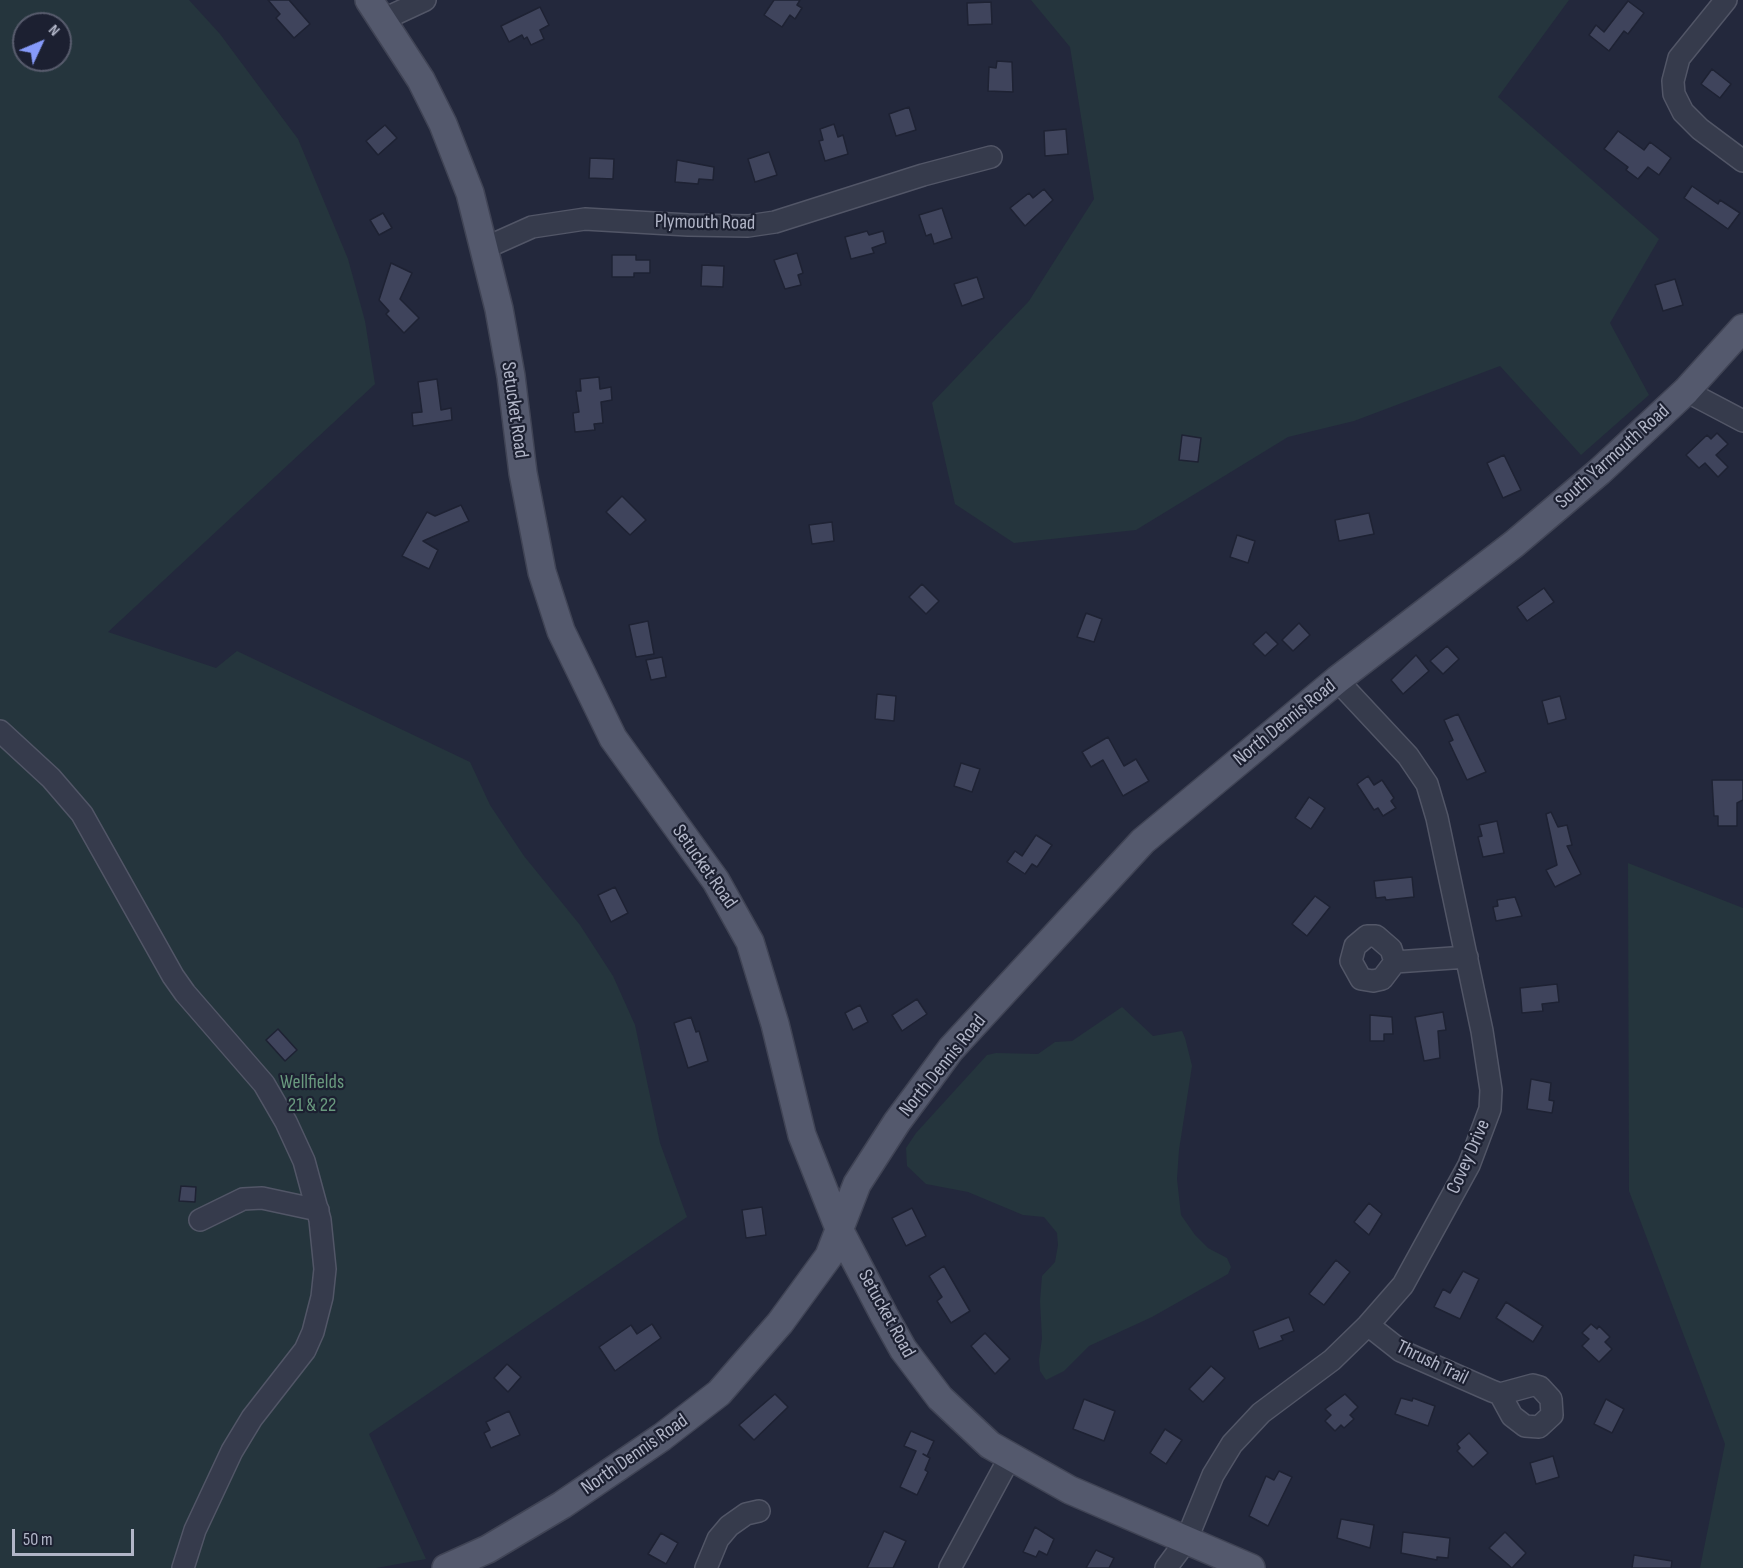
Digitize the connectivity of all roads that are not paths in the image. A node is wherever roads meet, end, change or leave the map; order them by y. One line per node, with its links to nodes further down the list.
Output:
1 (424, 0): 3 (street)
2 (1726, 0): 5 (street)
3 (375, 10): 6 (main road, Setucket Road)
4 (992, 157): 6 (street, Plymouth Road)
5 (1743, 161)
6 (485, 248): 17 (main road, Setucket Road)
7 (1743, 328): 8 (main road, South Yarmouth Road)
8 (1686, 391): 9 (street); 10 (main road, South Yarmouth Road)
9 (1743, 422)
10 (1474, 576): 11 (main road, North Dennis Road)
11 (1337, 680): 13 (street, Covey Drive); 17 (main road, North Dennis Road)
12 (0, 731): 15 (street)
13 (1467, 957): 14 (street); 18 (street, Covey Drive)
14 (1395, 962)
15 (318, 1210): 16 (street); 24 (street)
16 (200, 1220)
17 (840, 1231): 20 (main road, Setucket Road); 23 (main road, North Dennis Road)
18 (1368, 1325): 19 (street, Thrush Trail); 22 (street, Covey Drive)
19 (1500, 1394)
20 (1010, 1457): 22 (main road, Setucket Road); 26 (street)
21 (759, 1510): 25 (street)
22 (1186, 1541): 27 (street, Covey Drive); 28 (main road, Setucket Road)
23 (460, 1565)
24 (183, 1568)
25 (706, 1568)
26 (950, 1568)
27 (1166, 1568)
28 (1251, 1568)

